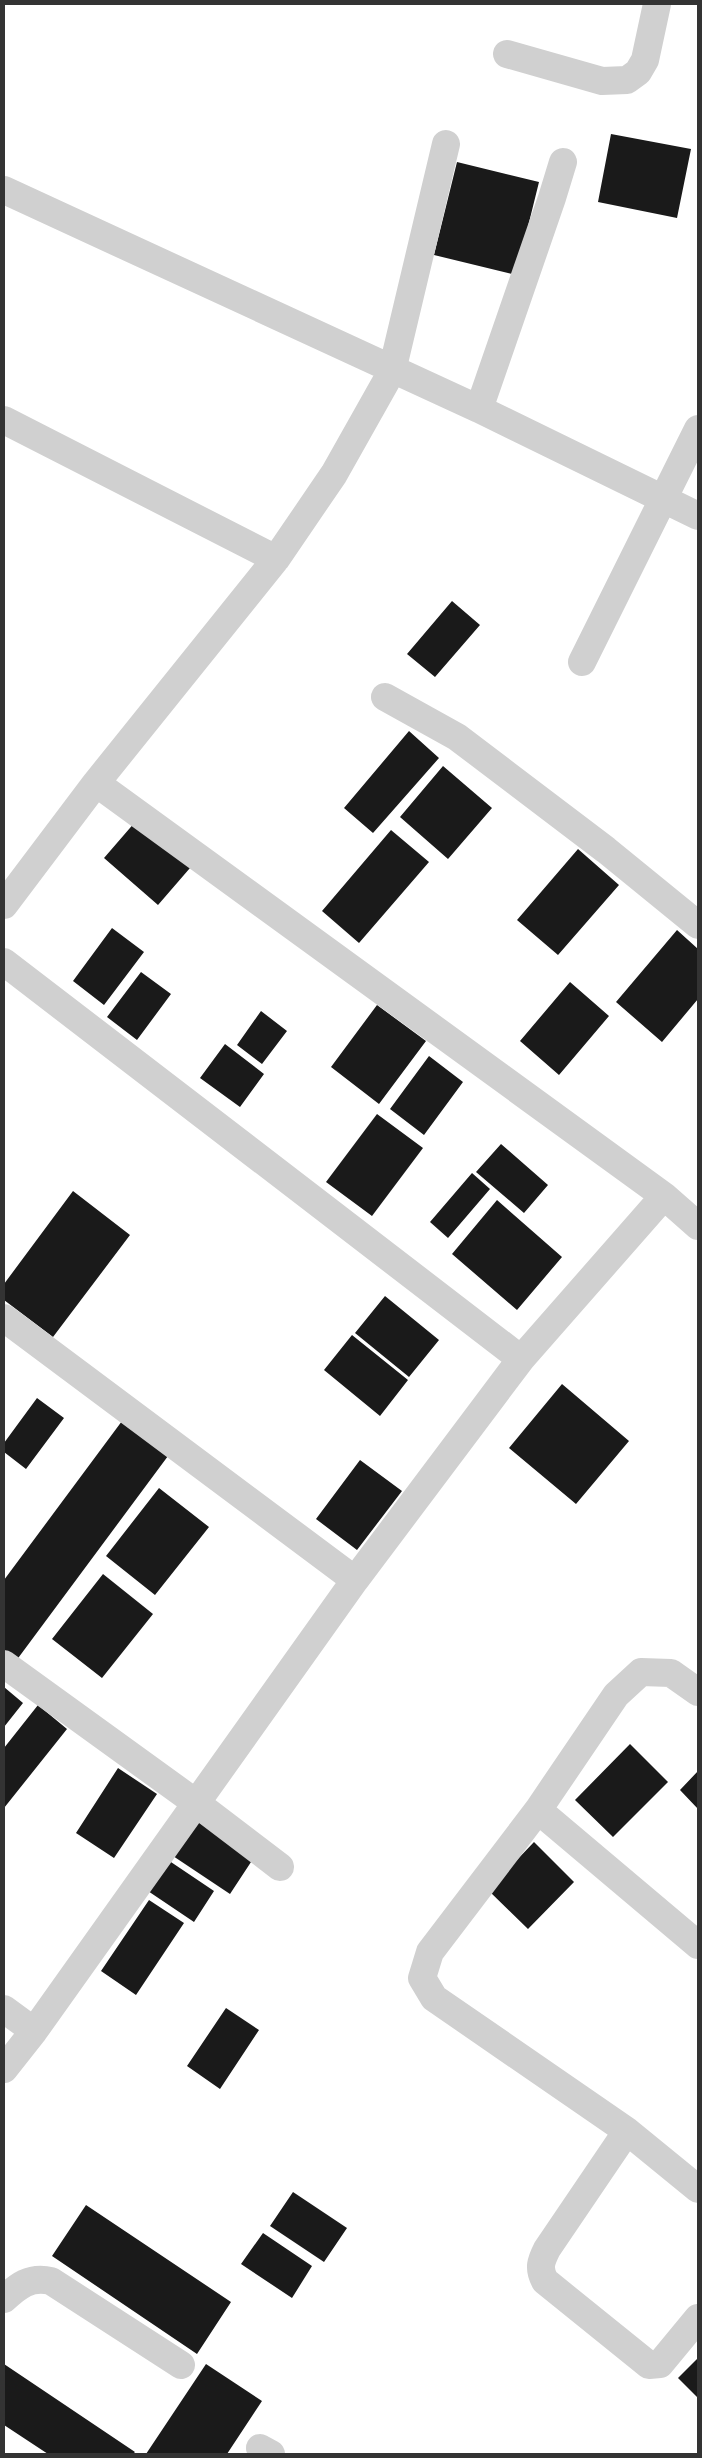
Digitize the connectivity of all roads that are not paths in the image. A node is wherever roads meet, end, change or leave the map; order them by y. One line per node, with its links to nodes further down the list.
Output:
1 (656, 4): 2 (street)
2 (507, 54)
3 (446, 144): 6 (street)
4 (562, 162): 7 (street)
5 (4, 190): 6 (street)
6 (392, 371): 7 (street); 12 (street)
7 (478, 409): 10 (street)
8 (4, 420): 12 (street)
9 (698, 430): 10 (street)
10 (665, 500): 11 (street); 13 (street)
11 (698, 516)
12 (276, 559): 15 (street)
13 (582, 662)
14 (386, 697): 17 (street)
15 (96, 783): 16 (street); 19 (street)
16 (4, 905)
17 (698, 925)
18 (4, 962): 22 (street)
19 (664, 1196): 20 (street); 22 (street)
20 (698, 1226)
21 (4, 1318): 23 (street)
22 (521, 1359): 23 (street)
23 (355, 1580): 26 (street)
24 (4, 1664): 26 (street)
25 (698, 1692): 27 (street)
26 (196, 1803): 28 (street); 31 (street)
27 (538, 1810): 29 (street); 33 (street)
28 (280, 1866)
29 (698, 1945)
30 (4, 2009): 31 (street)
31 (34, 2031): 32 (street)
32 (4, 2069)
33 (627, 2131): 34 (street); 36 (street)
34 (698, 2189)
35 (4, 2299): 37 (street)
36 (698, 2318)
37 (181, 2365)

